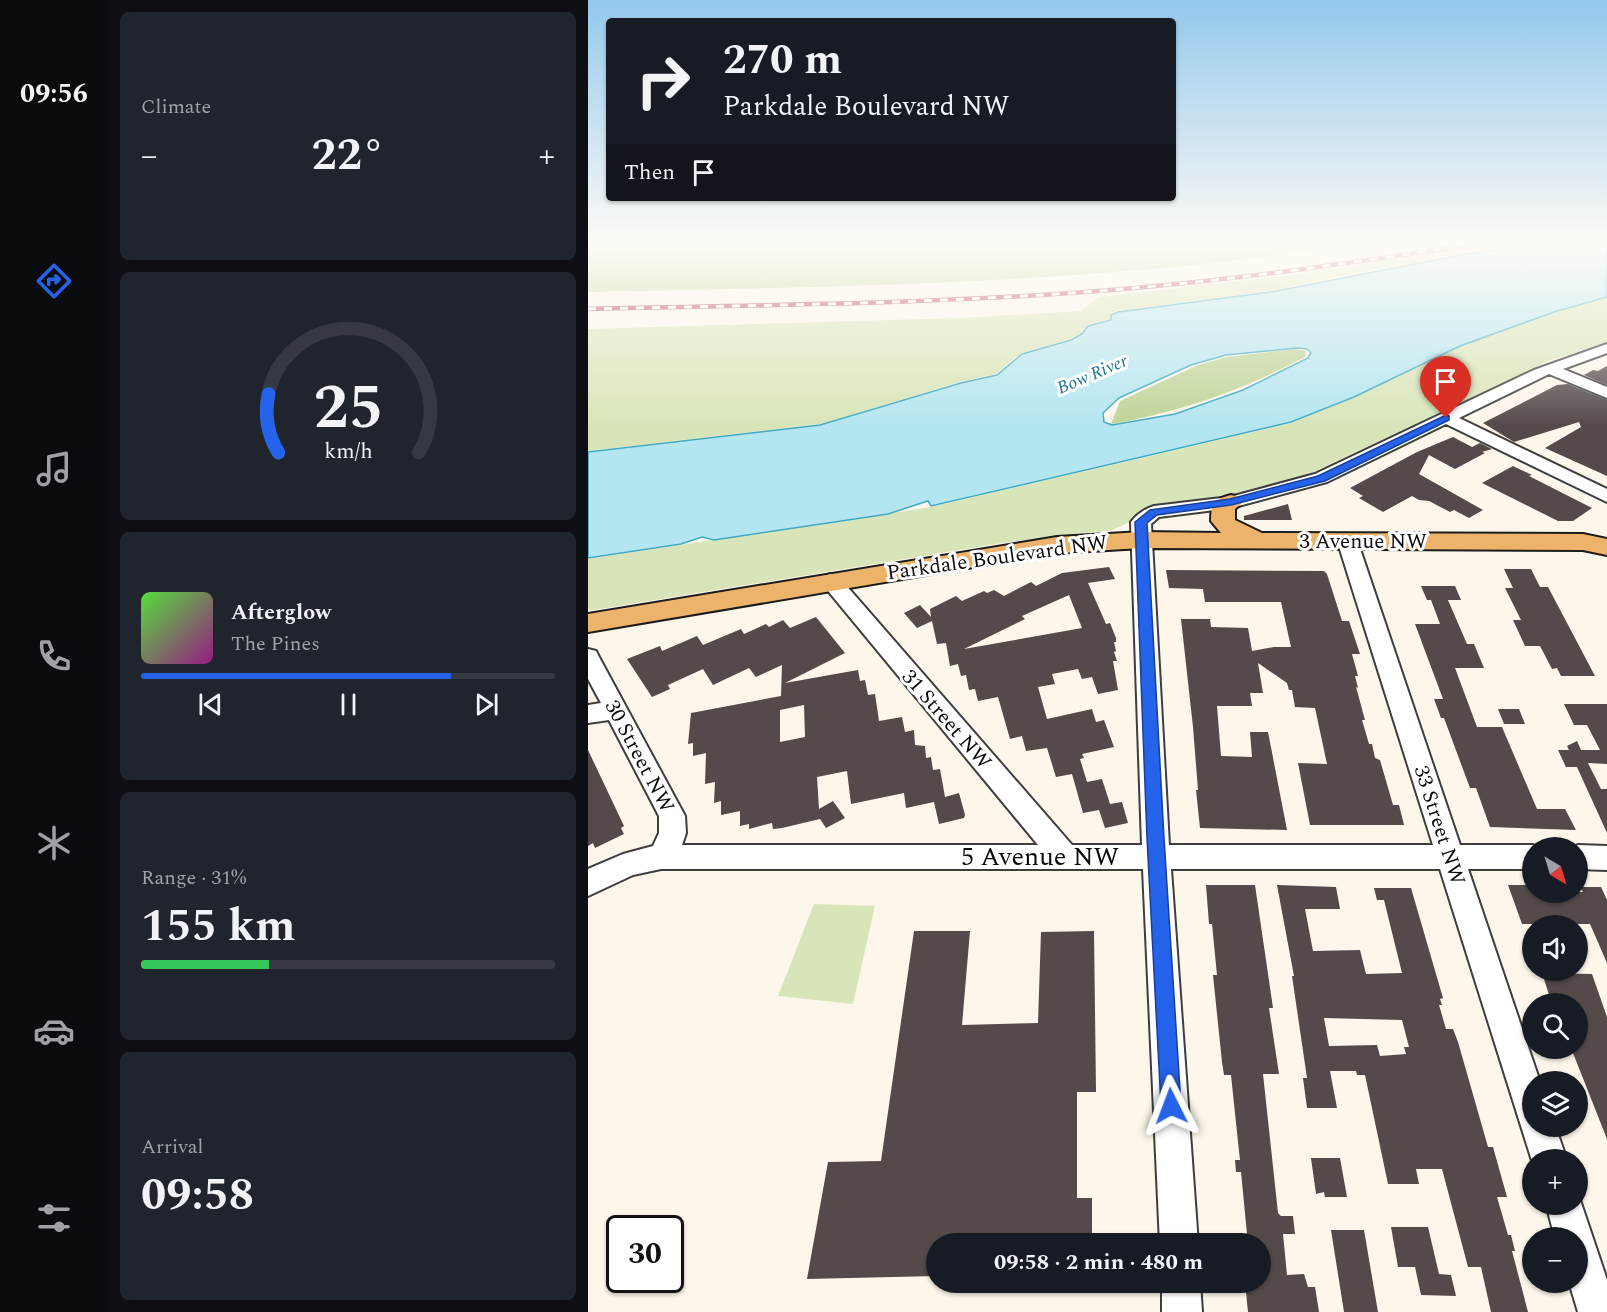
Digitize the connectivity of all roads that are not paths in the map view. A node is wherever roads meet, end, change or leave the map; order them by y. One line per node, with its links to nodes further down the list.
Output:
1 (1607, 348): 2 (street)
2 (1549, 369): 3 (street); 4 (street)
3 (1607, 393)
4 (1446, 418): 5 (street); 6 (street)
5 (1607, 496)
6 (1231, 502): 7 (street); 9 (main road)
7 (1142, 540): 9 (main road, 3 Avenue NW); 11 (main road, Parkdale Boulevard NW); 18 (street)
8 (1347, 540): 9 (main road, 3 Avenue NW); 10 (main road, 3 Avenue NW); 19 (street, 33 Street NW)
9 (1258, 541)
10 (1599, 542)
11 (831, 581): 12 (main road, Parkdale Boulevard NW); 16 (street, 31 Street NW)
12 (588, 623)
13 (588, 657): 14 (street, 30 Street NW)
14 (616, 710): 15 (street); 17 (street, 30 Street NW)
15 (588, 714)
16 (1064, 856): 17 (street, 5 Avenue NW); 18 (street, 5 Avenue NW)
17 (661, 857): 23 (street, 5 Avenue NW)
18 (1156, 857): 19 (street, 5 Avenue NW); 25 (street)
19 (1450, 857): 20 (street, 5 Avenue NW); 24 (street, 33 Street NW)
20 (1522, 857)
21 (1588, 857): 22 (street)
22 (1607, 858)
23 (588, 883)
24 (1522, 1077)
25 (1178, 1233)
26 (1588, 1280): 29 (street)
27 (1181, 1293): 28 (street)
28 (1182, 1312)
29 (1598, 1312)

